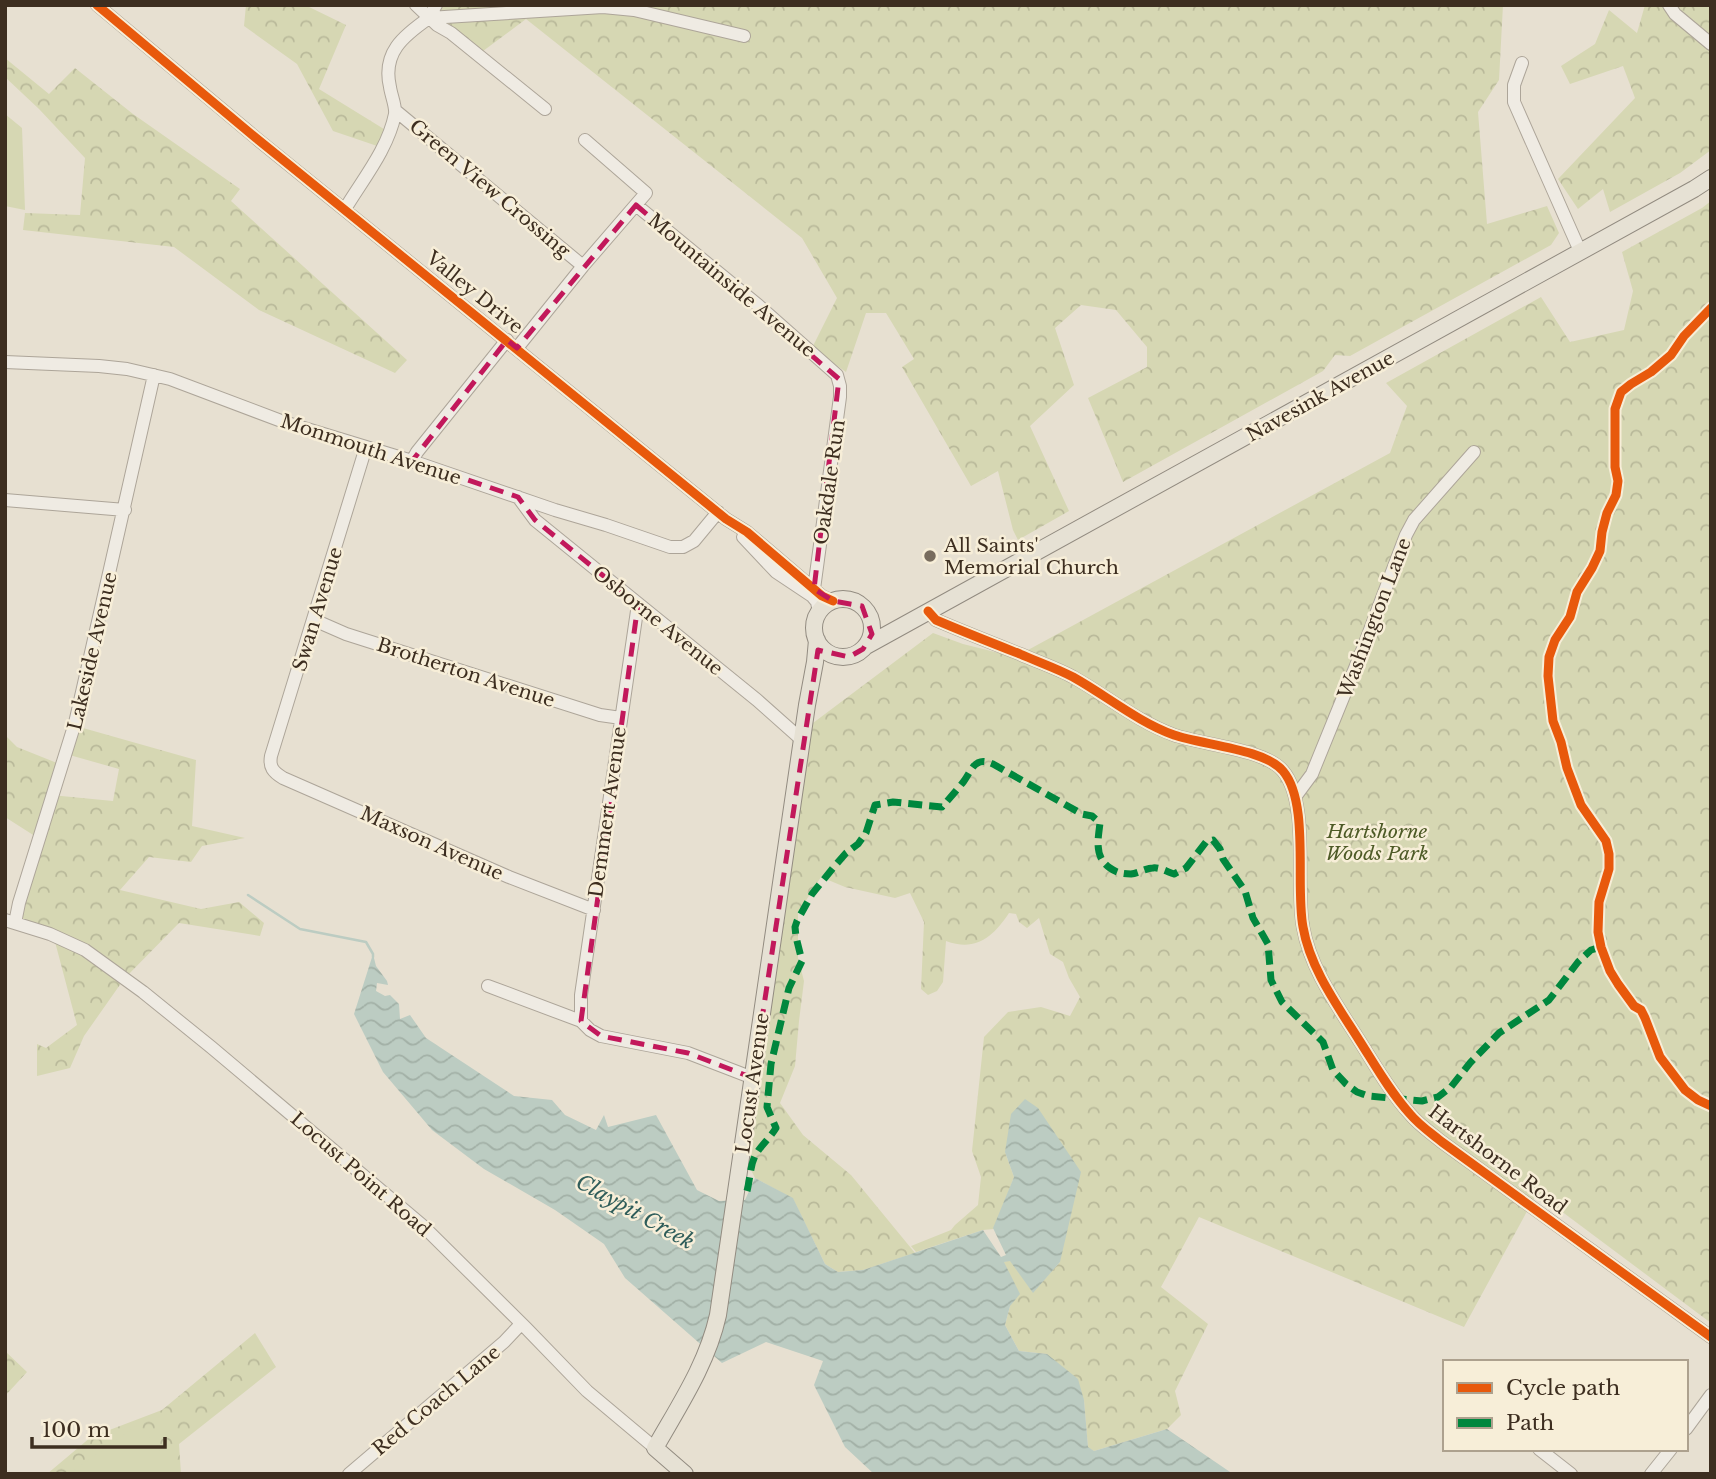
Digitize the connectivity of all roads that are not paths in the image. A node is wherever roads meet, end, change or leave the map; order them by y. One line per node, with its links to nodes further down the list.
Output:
1 (97, 5): 14 (street, Valley Drive)
2 (416, 5): 5 (street)
3 (436, 5): 5 (street)
4 (1669, 5): 7 (street)
5 (429, 18): 6 (street); 9 (street); 10 (street)
6 (744, 36)
7 (1711, 44)
8 (1522, 63): 15 (street)
9 (545, 109)
10 (396, 110): 14 (street); 16 (street, Green View Crossing)
11 (585, 140): 13 (street, Mountainside Avenue)
12 (1711, 178): 15 (main road, Navesink Avenue)
13 (636, 205): 16 (street); 20 (street, Mountainside Avenue)
14 (345, 209): 17 (street, Valley Drive)
15 (1580, 251): 31 (main road, Navesink Avenue)
16 (583, 266): 17 (street)
17 (512, 344): 23 (street); 27 (street, Valley Drive)
18 (5, 362): 19 (street, Monmouth Avenue)
19 (154, 375): 21 (street, Monmouth Avenue); 26 (street, Lakeside Avenue)
20 (837, 375): 28 (street, Oakdale Run)
21 (366, 447): 23 (street, Monmouth Avenue); 33 (street, Swan Avenue)
22 (1474, 452): 42 (street, Washington Lane)
23 (412, 461): 24 (street, Monmouth Avenue)
24 (518, 497): 27 (street, Monmouth Avenue); 30 (street, Osborne Avenue)
25 (5, 500): 26 (street)
26 (125, 509): 44 (street, Lakeside Avenue)
27 (722, 516): 28 (street, Valley Drive); 32 (street, Valley Drive)
28 (814, 589): 29 (street, Valley Drive)
29 (833, 601): 32 (main road); 34 (main road)
30 (638, 604): 39 (street, Demmert Avenue); 40 (street, Osborne Avenue)
31 (928, 611): 34 (main road, Navesink Avenue); 36 (main road, Navesink Avenue); 42 (street)
32 (819, 613): 35 (main road)
33 (314, 620): 39 (street, Brotherton Avenue); 41 (street, Swan Avenue)
34 (871, 622): 36 (main road)
35 (817, 640): 37 (main road); 38 (main road, Locust Avenue)
36 (866, 646): 37 (main road)
37 (846, 657): 38 (main road, Locust Avenue)
38 (807, 705): 40 (main road, Locust Avenue)
39 (621, 718): 43 (street, Demmert Avenue)
40 (802, 740): 47 (main road, Locust Avenue)
41 (273, 770): 43 (street, Maxson Avenue)
42 (1295, 797): 49 (street, Hartshorne Road)
43 (594, 910): 46 (street, Demmert Avenue)
44 (10, 921): 48 (street, Locust Point Road)
45 (488, 986): 46 (street)
46 (581, 1021): 47 (street)
47 (753, 1078): 52 (main road, Locust Avenue)
48 (522, 1324): 52 (street, Locust Point Road); 55 (street, Red Coach Lane)
49 (1711, 1337)
50 (1711, 1395): 51 (street)
51 (1688, 1426)
52 (655, 1448): 56 (main road, Locust Point Road)
53 (1542, 1451): 57 (street)
54 (1669, 1451): 58 (street)
55 (349, 1474)
56 (685, 1474)
57 (1571, 1474)
58 (1651, 1474)

